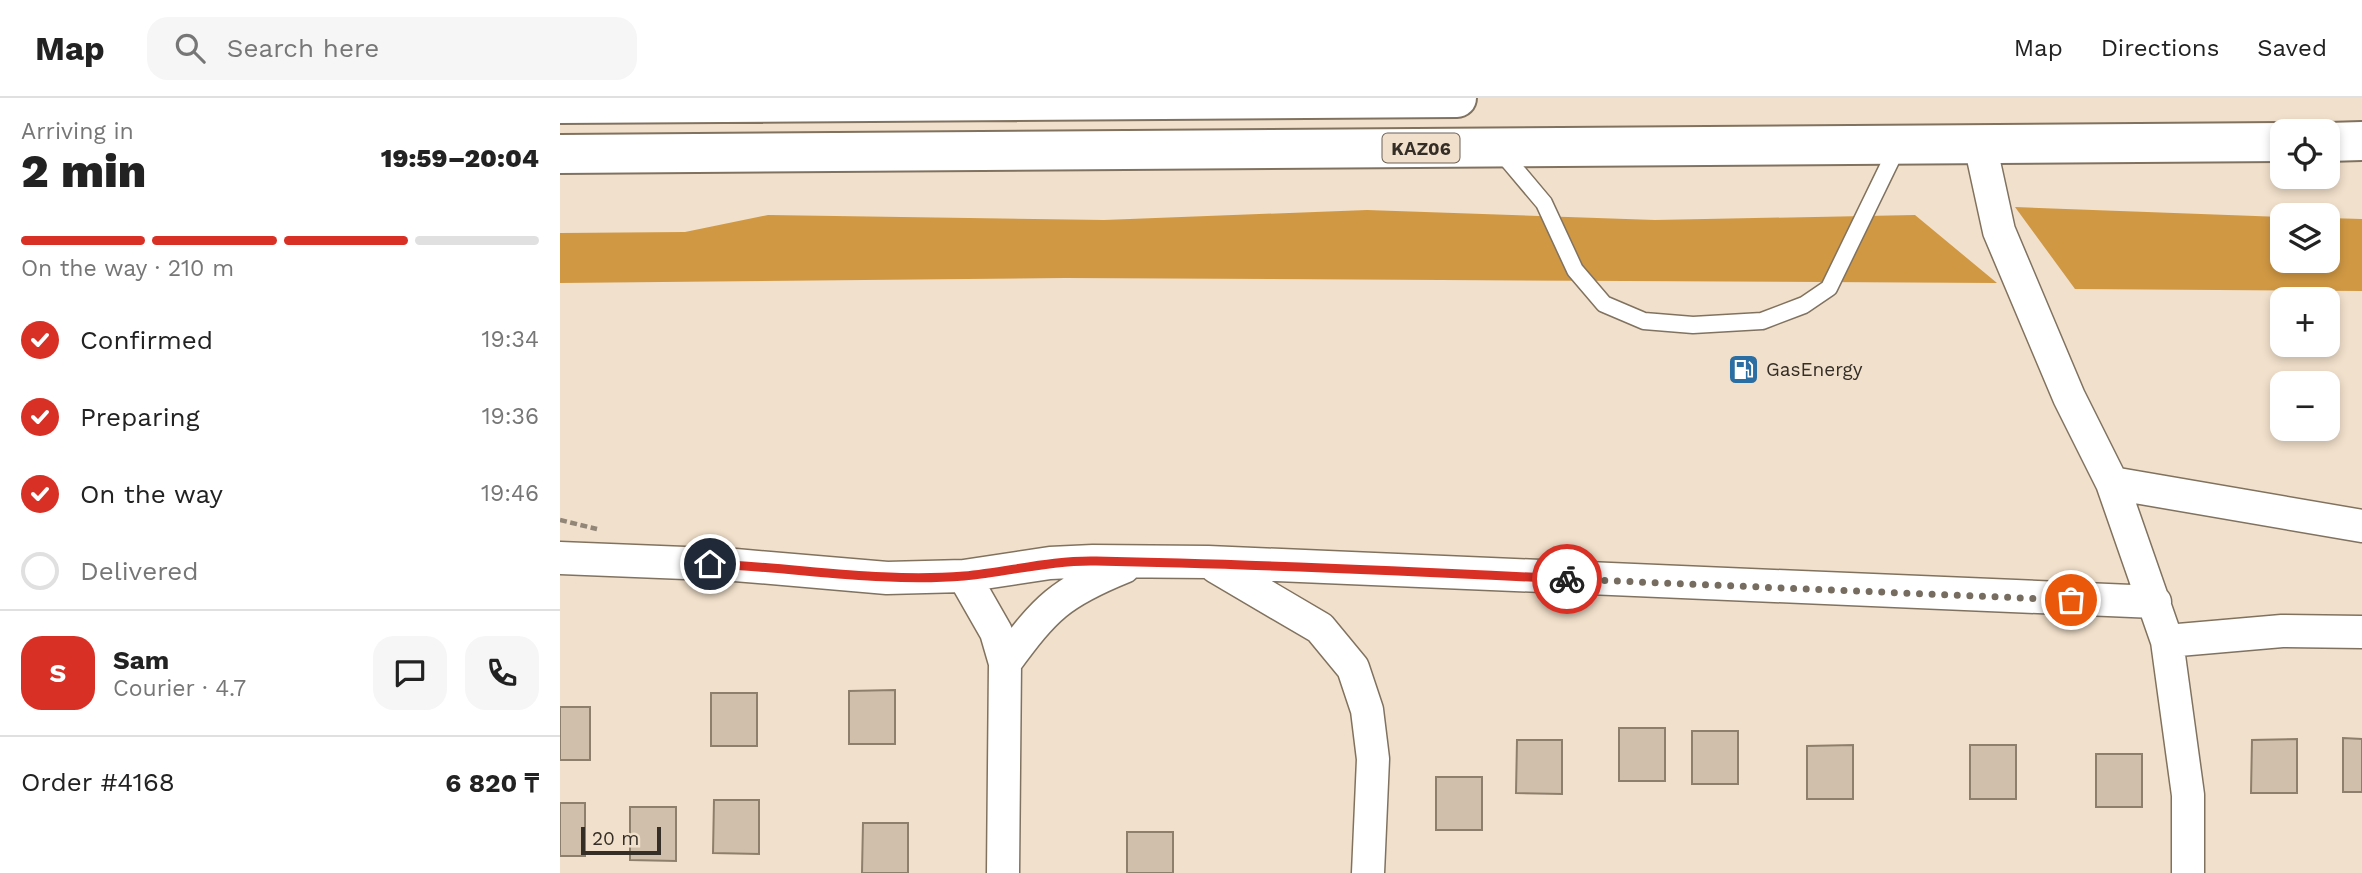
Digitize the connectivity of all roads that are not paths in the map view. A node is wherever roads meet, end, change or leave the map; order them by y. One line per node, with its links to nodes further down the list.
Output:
1 (1457, 98): 2 (highway)
2 (560, 104)
3 (2362, 141): 5 (highway)
4 (2270, 142): 6 (highway, KАZ06)
5 (2340, 142)
6 (1980, 144): 7 (highway, KАZ06); 10 (street)
7 (1899, 145): 8 (highway, KАZ06); 8 (lane)
8 (1497, 147): 9 (highway, KАZ06)
9 (560, 154)
10 (2112, 483): 11 (street); 18 (street)
11 (2362, 526)
12 (560, 558): 16 (street)
13 (1135, 562): 14 (street); 16 (street); 21 (street)
14 (1208, 562): 15 (street); 17 (street)
15 (1284, 566): 17 (street); 18 (street)
16 (964, 576): 21 (street)
17 (1278, 600): 23 (street)
18 (2155, 602): 20 (street)
19 (2362, 632): 20 (street)
20 (2166, 641): 24 (street)
21 (1005, 663): 22 (street)
22 (1003, 873)
23 (1368, 873)
24 (2188, 873)

